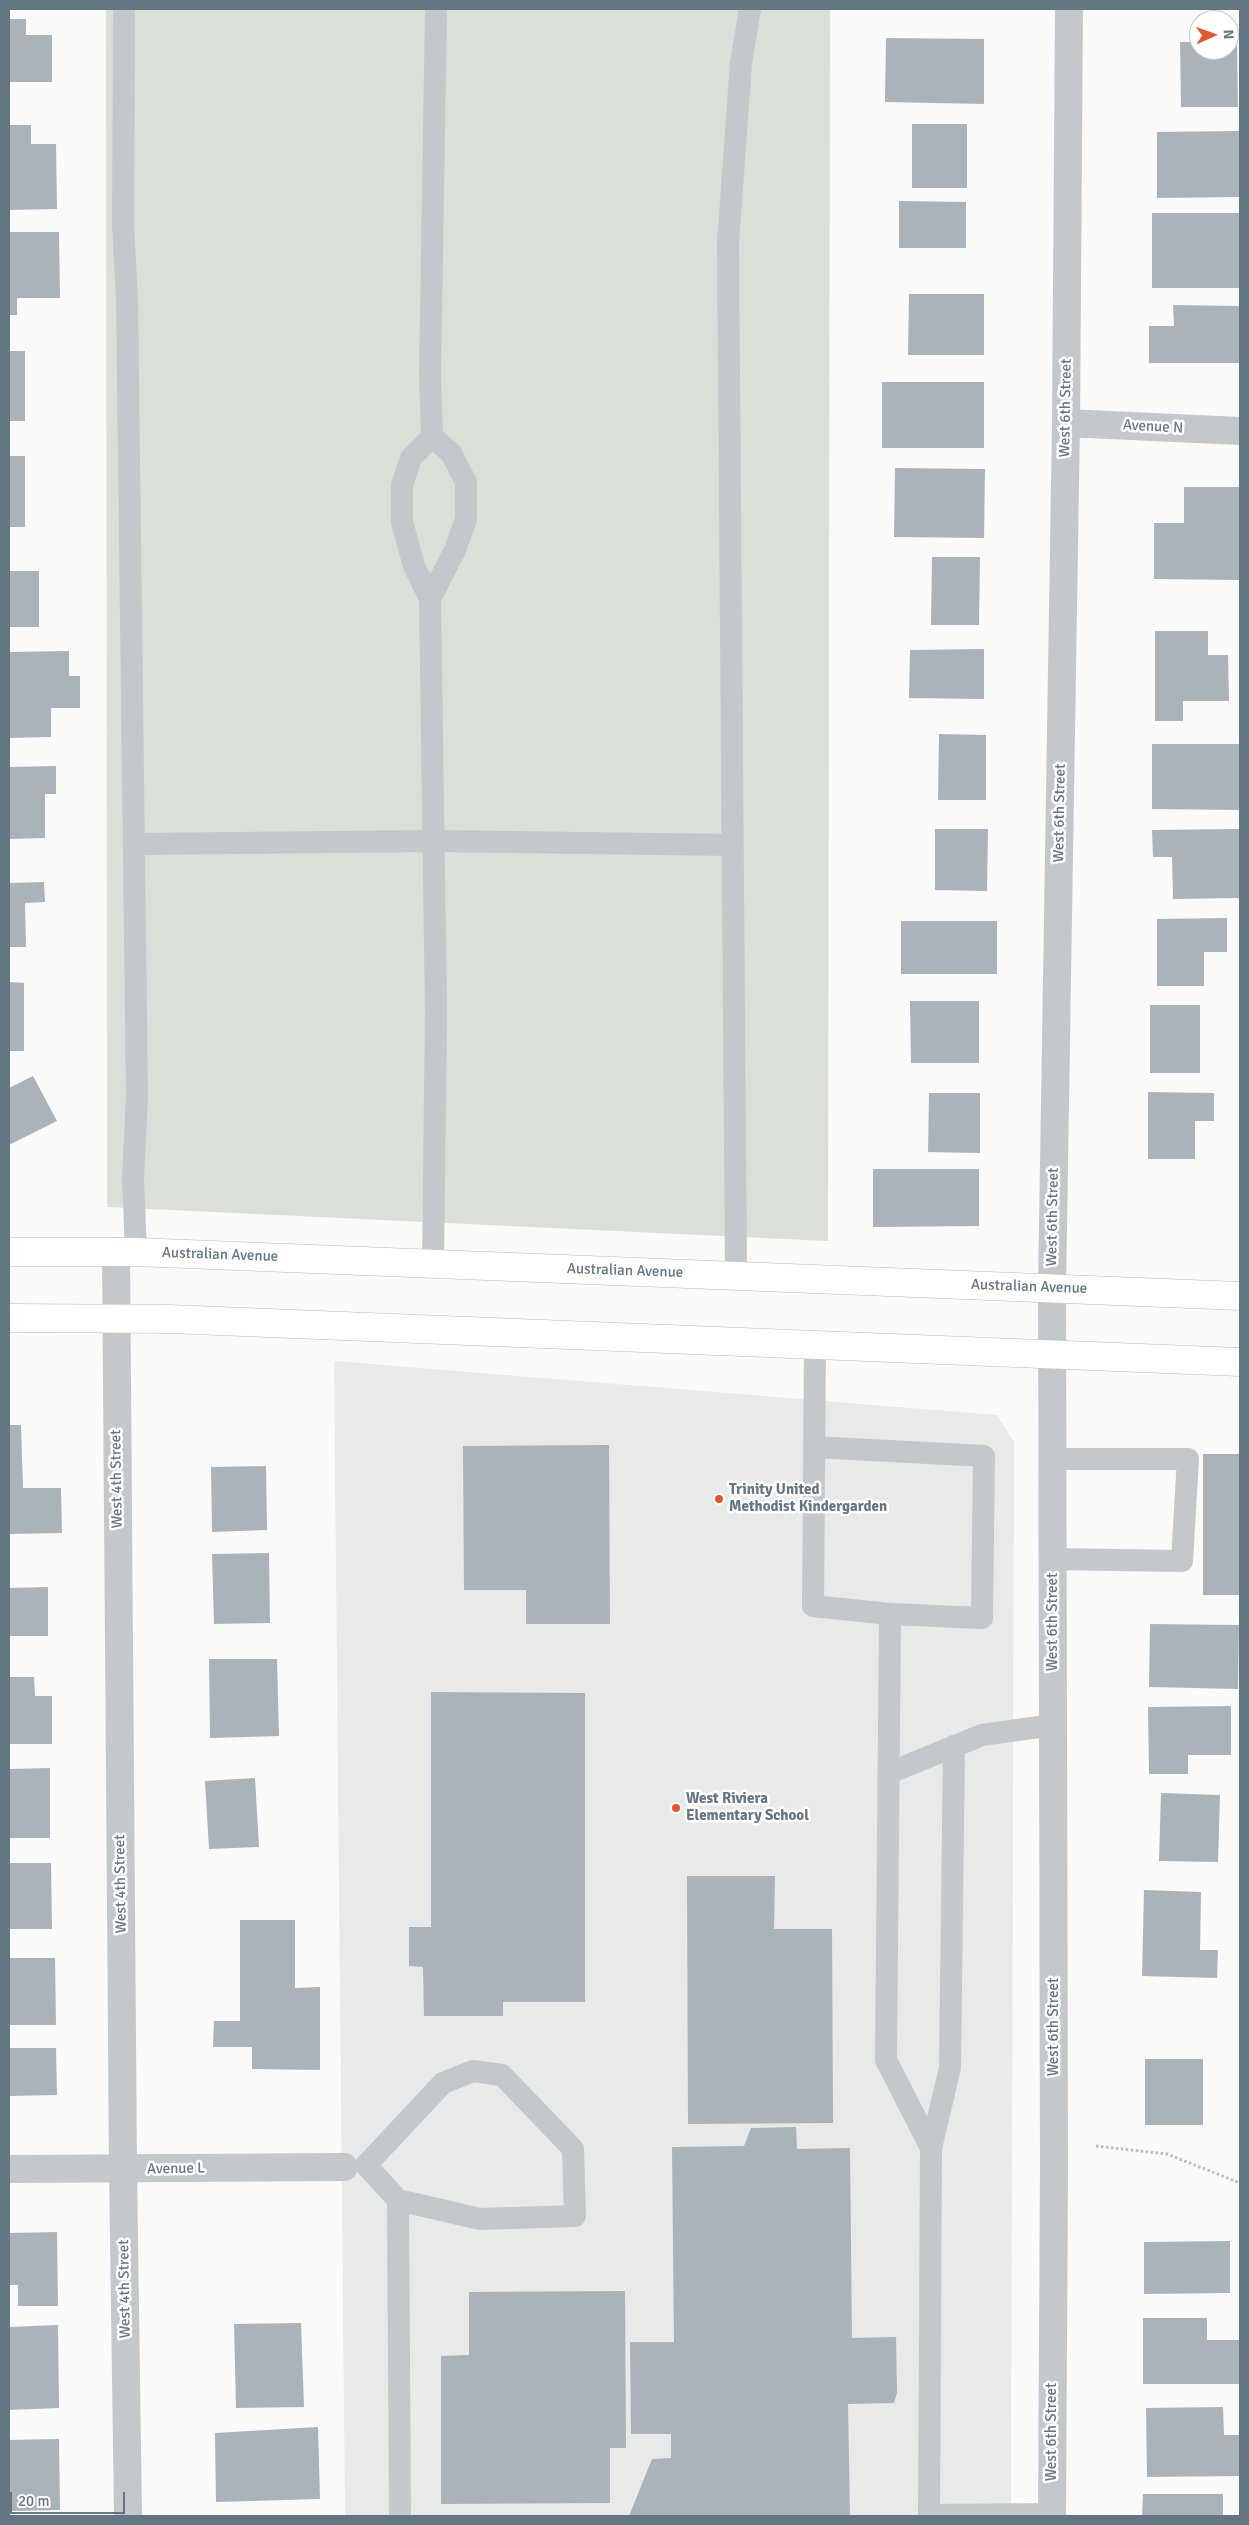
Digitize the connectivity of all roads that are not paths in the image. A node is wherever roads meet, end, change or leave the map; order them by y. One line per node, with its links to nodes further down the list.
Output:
1 (124, 9): 10 (lane)
2 (436, 9): 7 (lane)
3 (750, 9): 11 (lane)
4 (1069, 9): 5 (street, West 6th Street)
5 (1066, 423): 6 (street, Avenue N); 16 (street, West 6th Street)
6 (1240, 431)
7 (432, 438): 8 (lane); 8 (lane)
8 (430, 599): 9 (lane)
9 (435, 841): 10 (lane); 11 (lane); 14 (lane)
10 (134, 844): 12 (lane)
11 (732, 845): 15 (lane)
12 (126, 1251): 13 (main road, Australian Avenue); 14 (main road, Australian Avenue); 19 (street, West 4th Street)
13 (9, 1252)
14 (432, 1264): 15 (main road, Australian Avenue)
15 (736, 1275): 16 (main road, Australian Avenue)
16 (1052, 1288): 17 (main road, Australian Avenue); 21 (street, West 6th Street)
17 (1240, 1296)
18 (9, 1318): 19 (main road)
19 (115, 1318): 20 (main road); 33 (street, West 4th Street)
20 (815, 1344): 21 (main road); 23 (lane)
21 (1053, 1354): 22 (main road); 24 (street, West 6th Street)
22 (1240, 1362)
23 (814, 1447): 26 (lane); 26 (lane)
24 (1052, 1459): 25 (street, West 6th Street); 25 (lane)
25 (1053, 1560): 27 (street, West 6th Street)
26 (890, 1614): 29 (lane)
27 (1053, 1725): 28 (lane); 35 (street, West 6th Street)
28 (954, 1746): 29 (lane); 30 (lane)
29 (889, 1773): 30 (lane)
30 (931, 2148): 35 (lane)
31 (355, 2166): 33 (street, Avenue L); 34 (lane); 34 (lane)
32 (9, 2168): 33 (street, Avenue L)
33 (123, 2169): 36 (street, West 4th Street)
34 (398, 2200): 37 (lane)
35 (1052, 2515)
36 (128, 2516)
37 (400, 2516)

